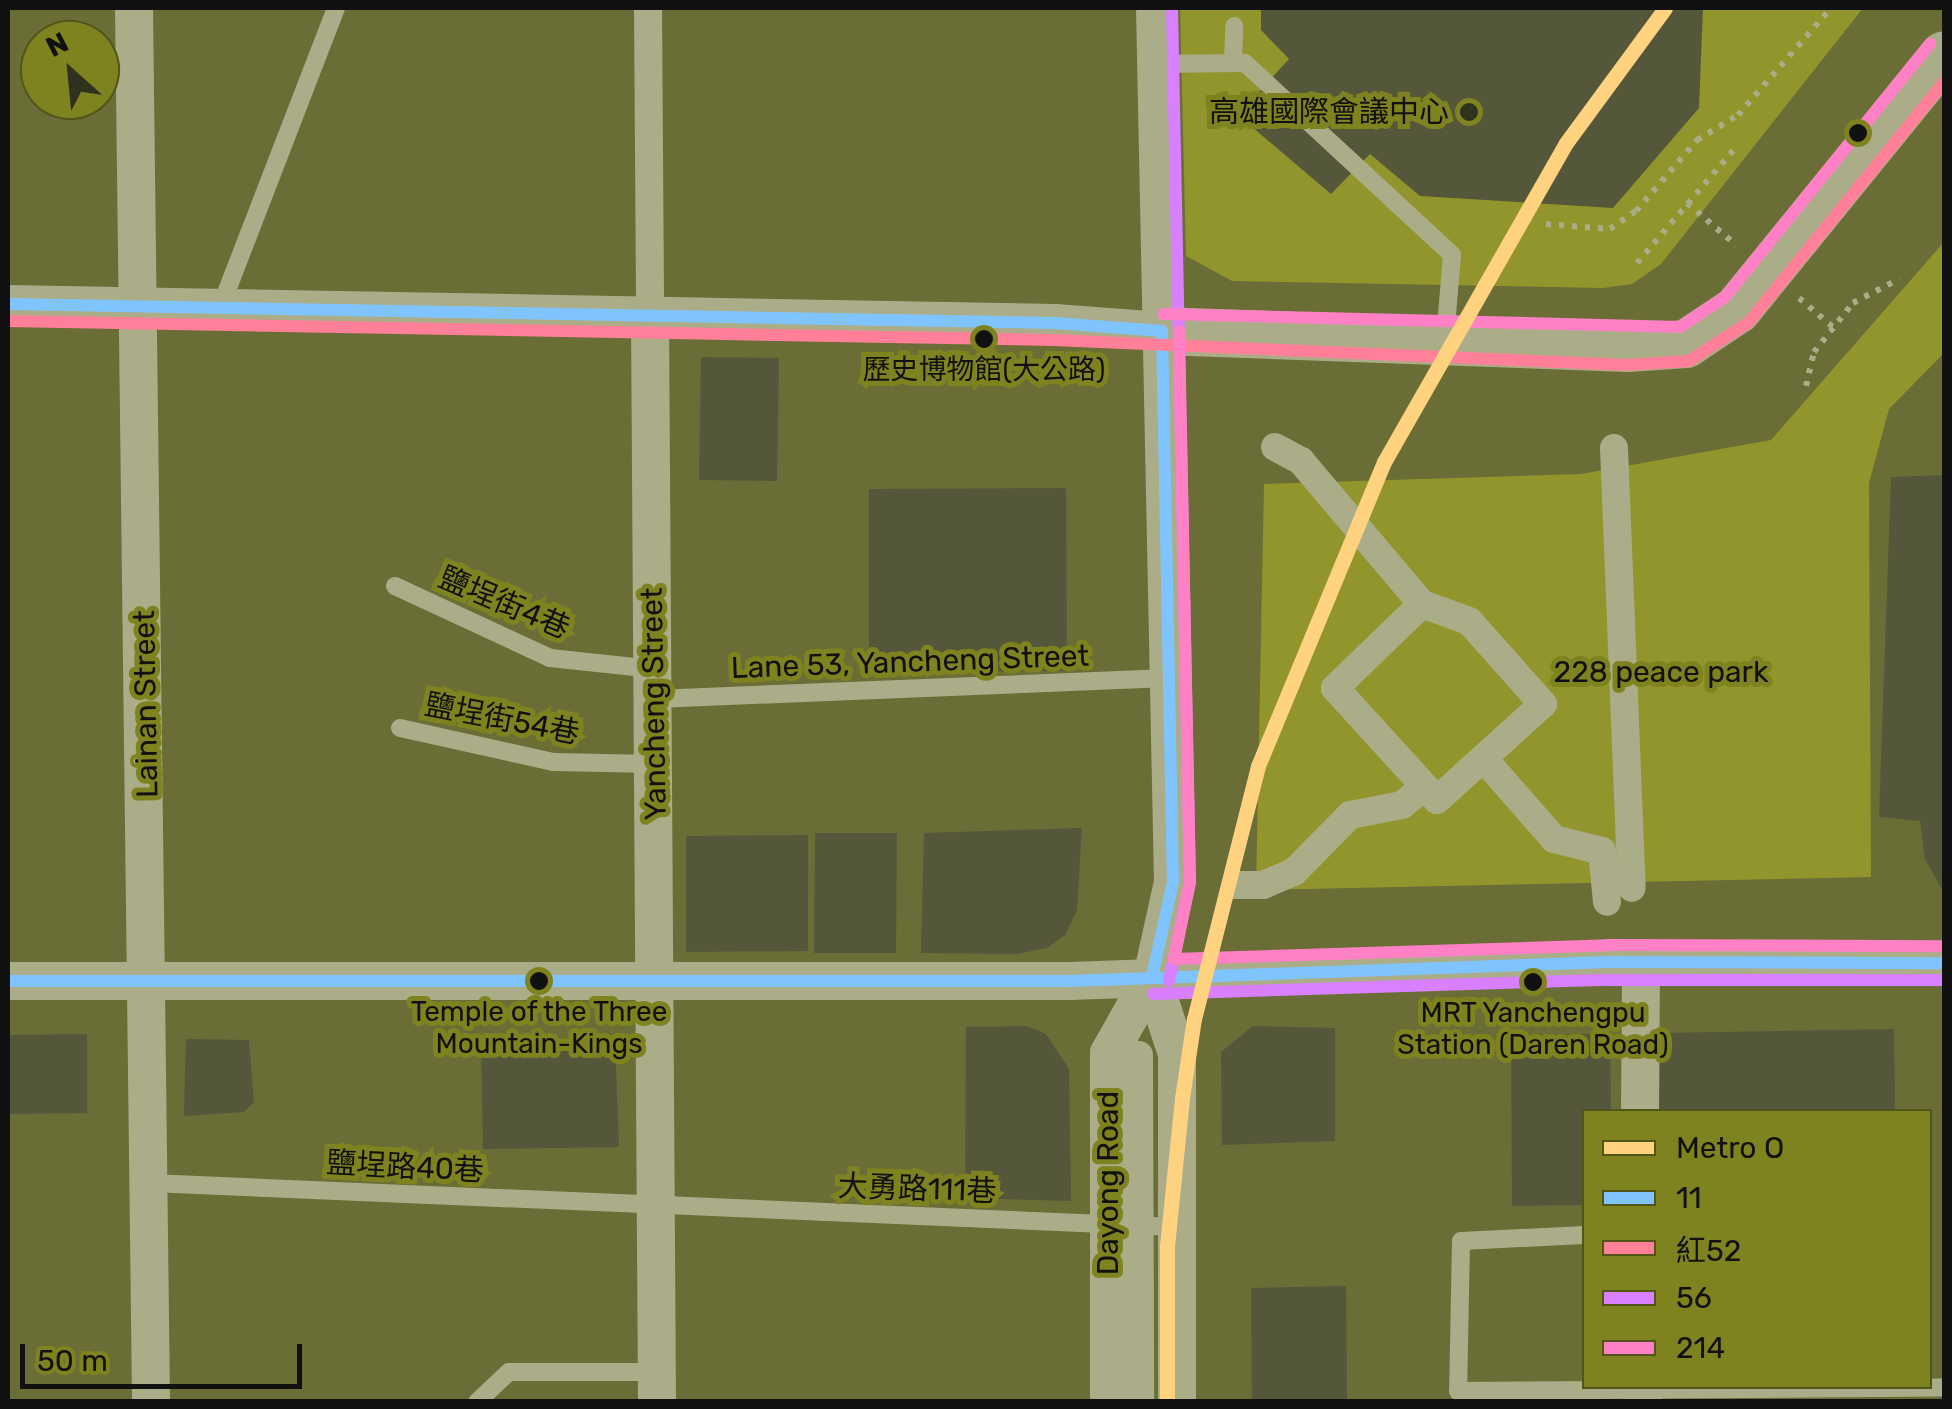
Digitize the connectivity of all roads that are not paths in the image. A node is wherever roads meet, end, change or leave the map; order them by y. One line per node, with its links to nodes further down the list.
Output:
1 (134, 8): 9 (street, Lainan Street)
2 (336, 8): 11 (lane)
3 (648, 8): 12 (street, Yancheng Street)
4 (1154, 8): 8 (street, Dayong Road)
5 (1234, 26): 7 (lane)
6 (1944, 54): 14 (street)
7 (1233, 63): 8 (lane); 14 (lane)
8 (1155, 64): 13 (street, Dayong Road)
9 (138, 302): 10 (street); 11 (street); 31 (street, Lainan Street)
10 (8, 304)
11 (221, 306): 12 (street)
12 (650, 316): 13 (street); 20 (street, Yancheng Street)
13 (1162, 331): 14 (street); 19 (street, Dayong Road)
14 (1445, 339)
15 (1275, 447): 18 (street)
16 (1614, 448): 26 (street)
17 (395, 586): 20 (lane, 鹽埕街4巷)
18 (1422, 604): 22 (street); 24 (street)
19 (1168, 678): 20 (lane, Lane 53, Yancheng Street); 30 (street, Dayong Road)
20 (654, 684): 23 (street, Yancheng Street)
21 (400, 728): 23 (lane, 鹽埕街54巷)
22 (1484, 759): 24 (street); 27 (street)
23 (655, 764): 32 (street, Yancheng Street)
24 (1424, 787): 25 (street)
25 (1236, 886)
26 (1632, 888)
27 (1607, 902)
28 (1641, 963): 29 (street); 30 (street); 35 (street)
29 (1944, 963)
30 (1152, 977): 32 (street); 38 (street, Dayong Road); 38 (street, Dayong Road)
31 (150, 978): 32 (street); 33 (street); 36 (street, Lainan Street)
32 (658, 979): 37 (street, Yancheng Street)
33 (8, 981)
34 (1139, 1054): 38 (street)
35 (1640, 1109)
36 (151, 1183): 37 (lane, 鹽埕路40巷); 43 (street, Lainan Street)
37 (657, 1206): 38 (lane, 大勇路111巷); 40 (street, Yancheng Street)
38 (1141, 1225): 45 (street, Dayong Road); 46 (street); 47 (street, Dayong Road)
39 (1582, 1235): 42 (lane)
40 (657, 1387): 44 (lane)
41 (1894, 1389): 42 (lane)
42 (1643, 1394)
43 (151, 1402)
44 (476, 1402)
45 (1109, 1402)
46 (1140, 1402)
47 (1177, 1402)

